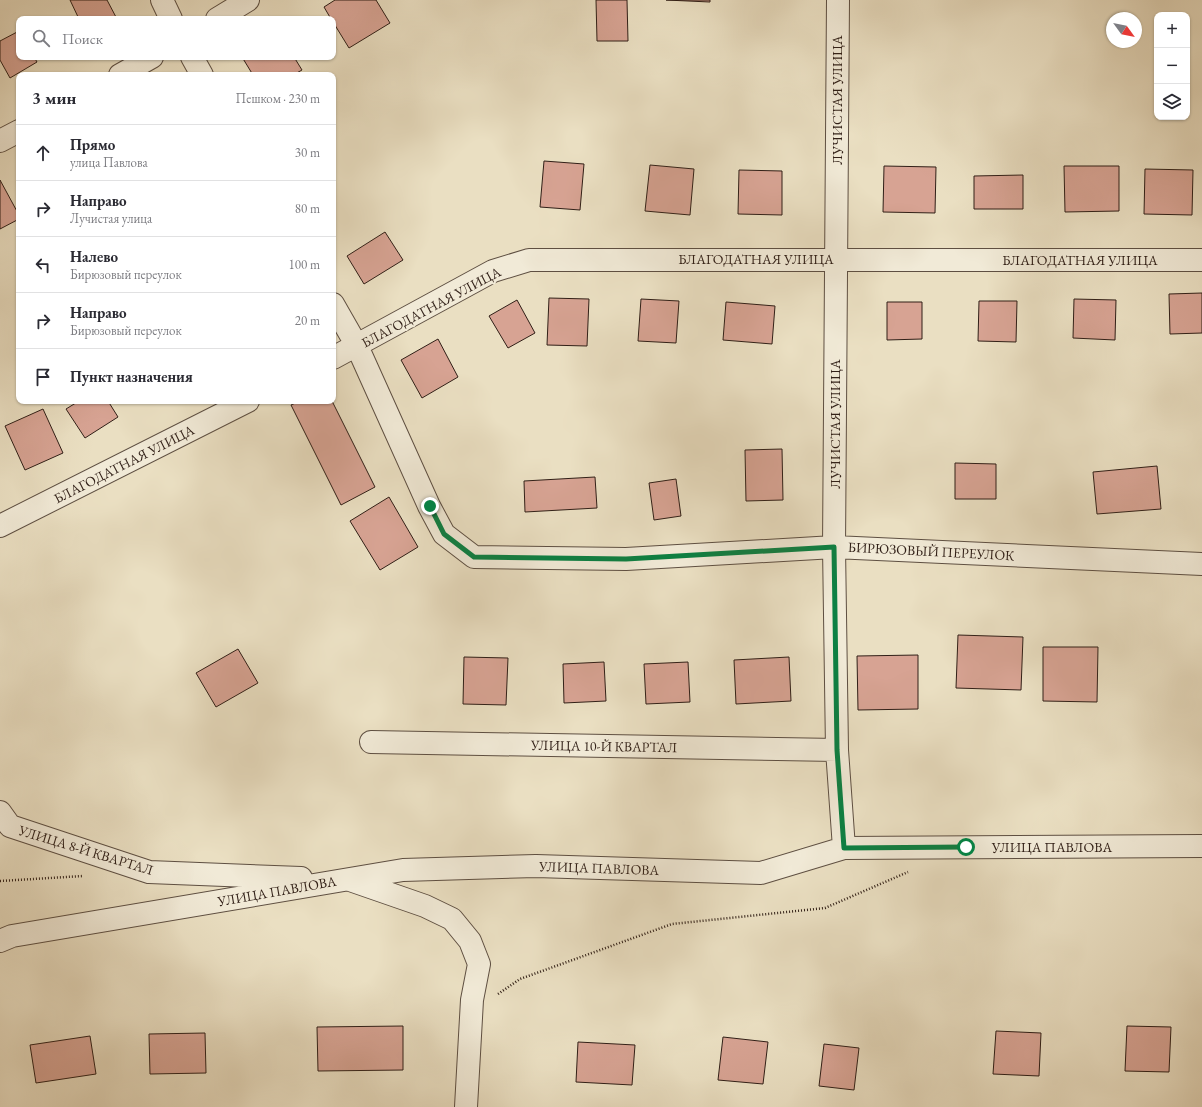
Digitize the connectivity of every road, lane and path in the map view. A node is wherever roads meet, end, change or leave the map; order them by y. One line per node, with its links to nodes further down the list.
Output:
1 (162, 0): 4 (street)
2 (248, 0): 5 (street)
3 (838, 0): 12 (street, ЛУЧИСТАЯ УЛИЦА)
4 (170, 16)
5 (222, 16)
6 (147, 60): 8 (street)
7 (194, 60): 9 (street)
8 (125, 72)
9 (200, 72)
10 (16, 133): 11 (street)
11 (0, 141)
12 (836, 259): 13 (street, БЛАГОДАТНАЯ УЛИЦА); 15 (street, БЛАГОДАТНАЯ УЛИЦА); 19 (street, ЛУЧИСТАЯ УЛИЦА)
13 (1202, 260)
14 (336, 309): 15 (street, БИРЮЗОВЫЙ ПЕРЕУЛОК)
15 (357, 346): 16 (street, БЛАГОДАТНАЯ УЛИЦА); 19 (street, БИРЮЗОВЫЙ ПЕРЕУЛОК)
16 (336, 356)
17 (242, 404): 18 (street, БЛАГОДАТНАЯ УЛИЦА)
18 (0, 526)
19 (834, 547): 20 (street, БИРЮЗОВЫЙ ПЕРЕУЛОК); 22 (street, ЛУЧИСТАЯ УЛИЦА)
20 (1202, 564)
21 (371, 742): 22 (street, УЛИЦА 10-Й КВАРТАЛ)
22 (837, 750): 25 (street, ЛУЧИСТАЯ УЛИЦА)
23 (0, 812): 28 (street, УЛИЦА 8-Й КВАРТАЛ)
24 (1202, 846): 25 (street, УЛИЦА ПАВЛОВА)
25 (844, 848): 28 (street, УЛИЦА ПАВЛОВА)
26 (910, 872): 31 (path)
27 (86, 876): 29 (path)
28 (348, 879): 30 (street, УЛИЦА ПАВЛОВА); 31 (street)
29 (0, 881)
30 (0, 941)
31 (471, 1011): 32 (street)
32 (466, 1107)

